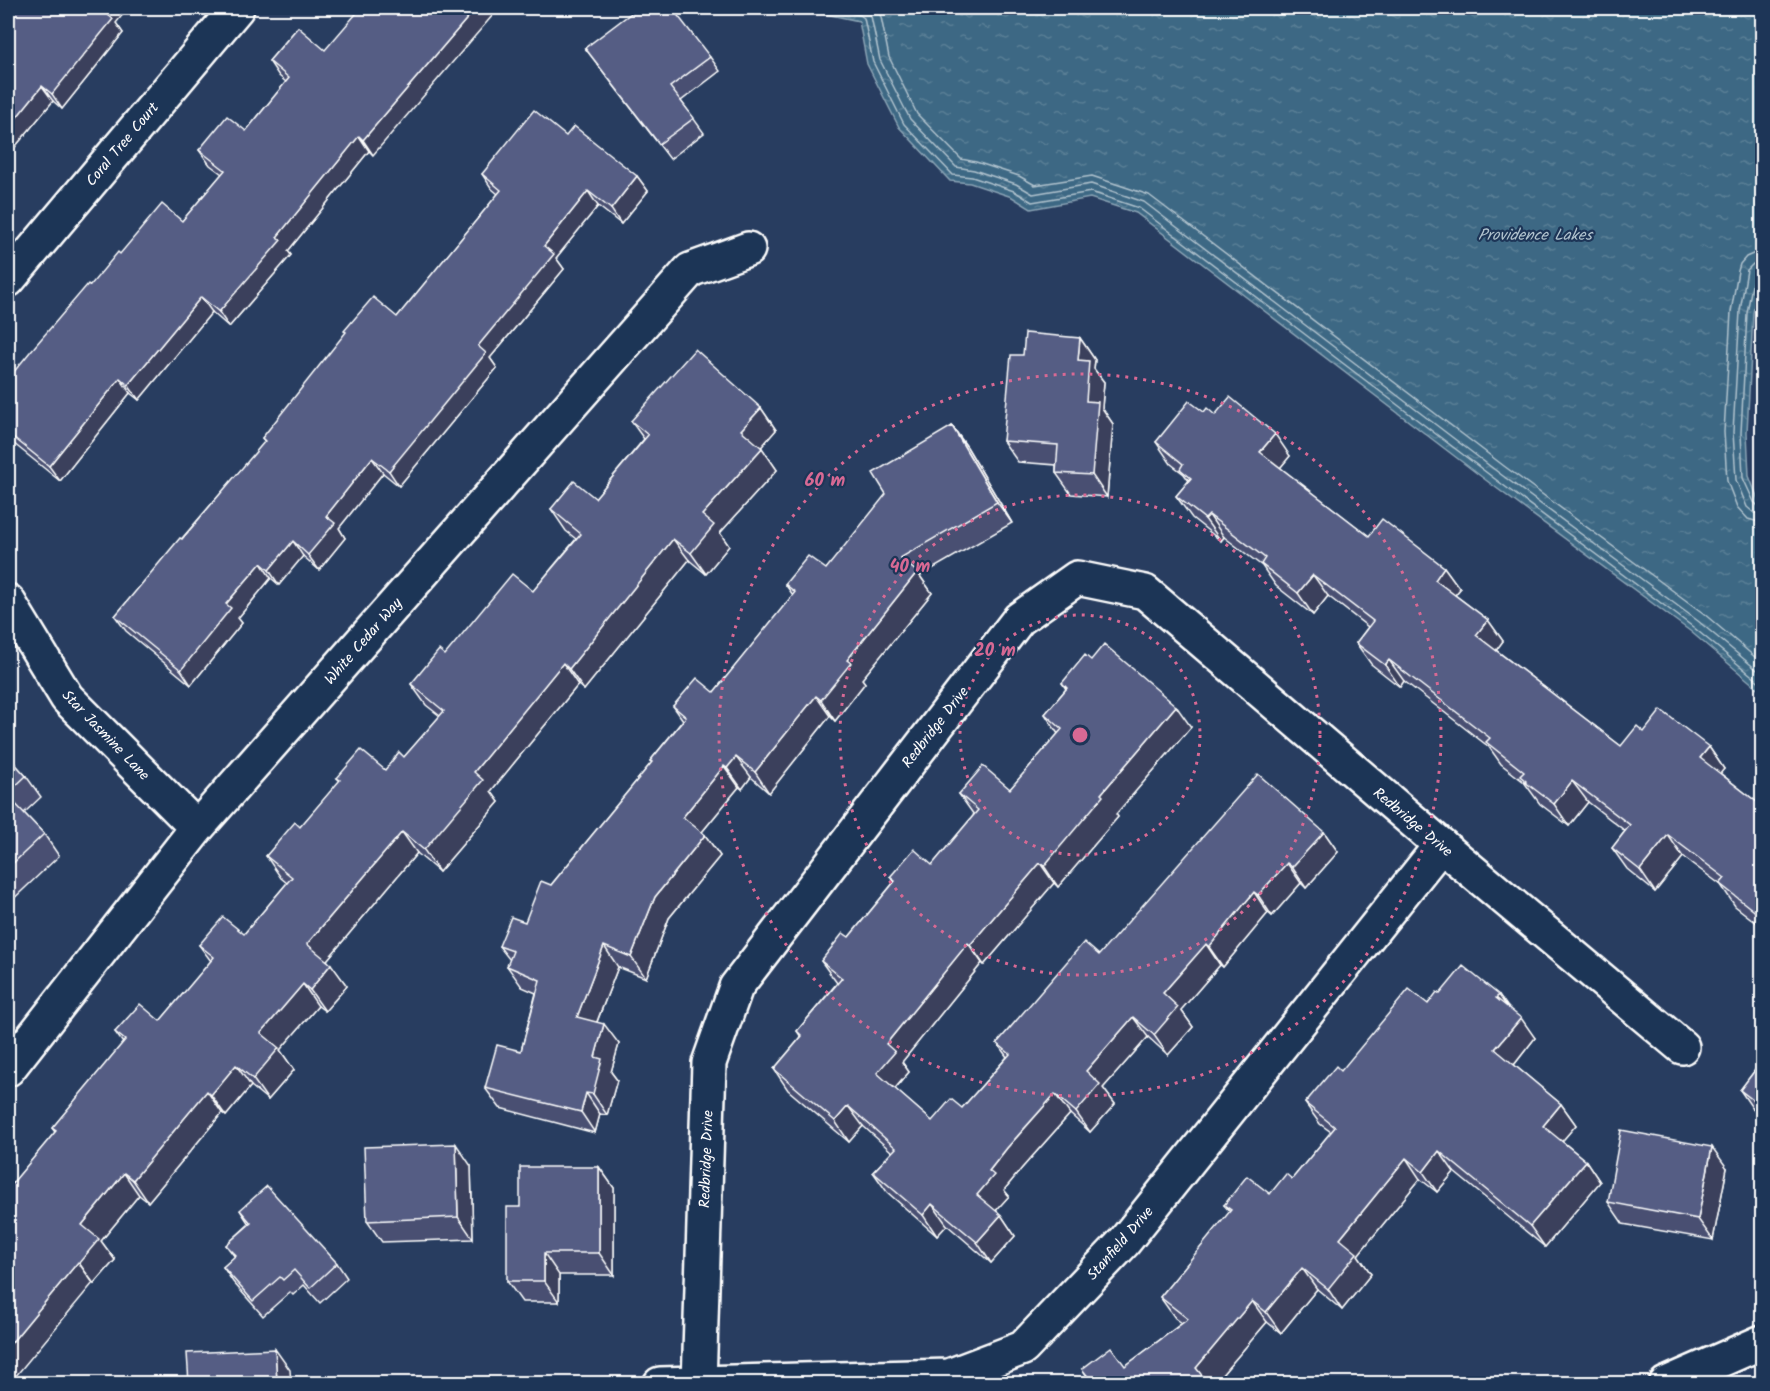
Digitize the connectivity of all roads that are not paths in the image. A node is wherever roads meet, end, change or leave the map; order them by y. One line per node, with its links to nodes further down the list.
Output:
1 (237, 8): 3 (street, Coral Tree Court)
2 (748, 249): 5 (street, White Cedar Way)
3 (8, 280)
4 (8, 601): 5 (street, Star Jasmine Lane)
5 (197, 828): 8 (street, White Cedar Way)
6 (1441, 845): 7 (street, Redbridge Drive); 11 (street, Stanfield Drive); 11 (street, Redbridge Drive)
7 (1682, 1047)
8 (8, 1069)
9 (1762, 1342): 12 (street)
10 (660, 1383): 11 (street, Stanfield Drive)
11 (699, 1383)
12 (1666, 1383)

